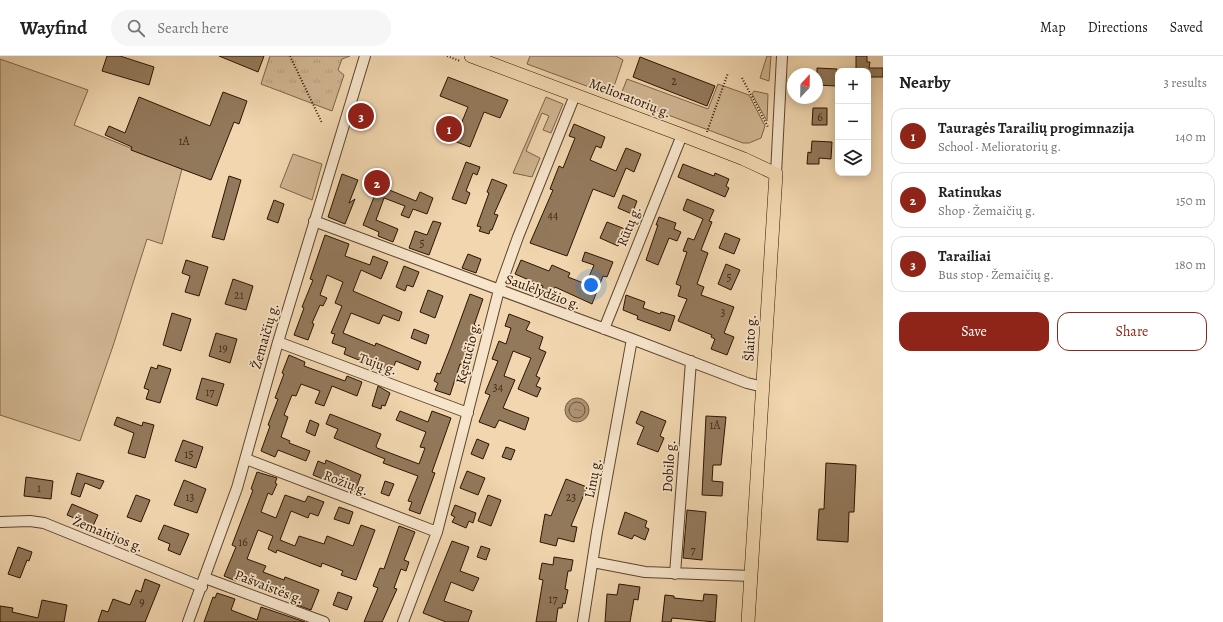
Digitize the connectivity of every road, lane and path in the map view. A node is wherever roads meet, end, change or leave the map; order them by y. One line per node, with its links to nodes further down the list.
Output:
1 (290, 56): 8 (path)
2 (365, 56): 13 (street, Žemaičių g.)
3 (471, 56): 7 (main road, Melioratorių g.)
4 (782, 56): 12 (street, Šlaito g.)
5 (728, 73): 10 (path)
6 (742, 78): 9 (path)
7 (575, 95): 11 (main road, Melioratorių g.); 14 (street, Kęstučio g.)
8 (322, 123)
9 (768, 127)
10 (706, 133)
11 (682, 135): 12 (main road, Melioratorių g.); 15 (street, Rūtų g.)
12 (776, 174): 19 (main road, Šlaito g.)
13 (314, 221): 14 (street, Saulėlydžio g.); 17 (street, Žemaičių g.)
14 (499, 290): 15 (street, Saulėlydžio g.); 20 (street, Kęstučio g.)
15 (604, 329): 16 (street, Saulėlydžio g.)
16 (632, 339): 18 (street, Saulėlydžio g.); 24 (street, Linų g.)
17 (278, 342): 20 (street, Tujų g.); 21 (street, Žemaičių g.)
18 (691, 361): 19 (street, Saulėlydžio g.); 25 (street, Dobilo g.)
19 (763, 387): 26 (main road, Šlaito g.)
20 (468, 413): 23 (street, Kęstučio g.)
21 (246, 459): 23 (street, Rožių g.); 27 (street, Žemaičių g.)
22 (0, 522): 27 (street, Žemaitijos g.)
23 (437, 532): 30 (street, Kęstučio g.)
24 (593, 562): 25 (street); 31 (street, Linų g.)
25 (675, 574): 26 (street)
26 (751, 576): 32 (main road, Šlaito g.)
27 (203, 582): 28 (street, Žemaičių g.); 29 (street, Pašvaistės g.)
28 (188, 622)
29 (324, 622)
30 (403, 622)
31 (583, 622)
32 (748, 622)

